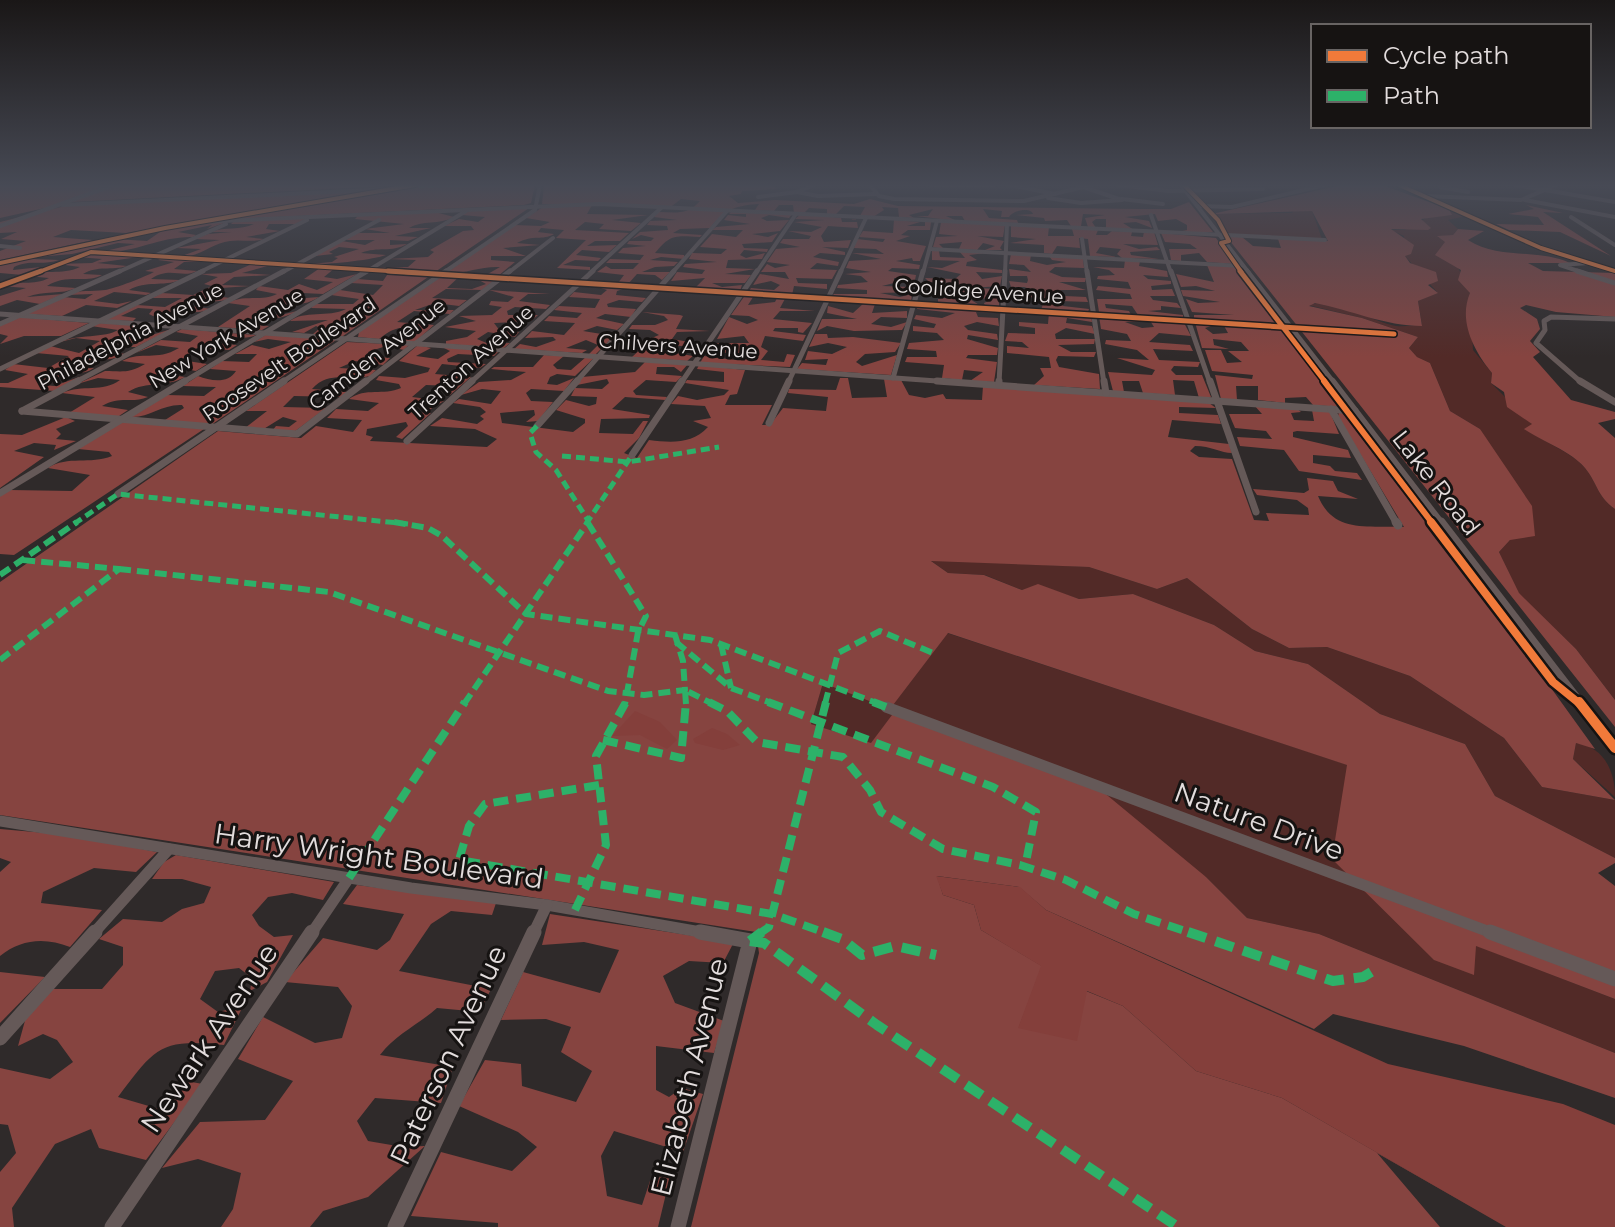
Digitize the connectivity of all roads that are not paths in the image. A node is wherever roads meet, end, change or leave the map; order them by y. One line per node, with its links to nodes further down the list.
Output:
1 (99, 242): 26 (main road)
2 (186, 242): 22 (street)
3 (262, 242): 24 (street)
4 (338, 242): 28 (street, Philadelphia Avenue)
5 (414, 242): 30 (street, New York Avenue)
6 (488, 242): 32 (street, Roosevelt Boulevard)
7 (548, 242): 33 (street, Camden Avenue)
8 (624, 242): 34 (street, Trenton Avenue)
9 (699, 242): 37 (street)
10 (776, 242): 38 (street)
11 (854, 242): 39 (street)
12 (932, 242): 20 (street)
13 (1006, 242): 21 (street)
14 (1082, 242): 23 (street)
15 (1160, 242): 25 (street)
16 (1225, 242): 29 (street, Lake Road)
17 (1531, 242): 27 (main road)
18 (0, 246): 19 (street)
19 (20, 248)
20 (930, 249): 21 (street); 40 (street)
21 (1005, 253): 23 (street); 41 (street)
22 (154, 257): 24 (street, Coolidge Avenue); 36 (street, Coolidge Avenue); 44 (street)
23 (1083, 257): 25 (street); 43 (street)
24 (223, 261): 28 (street, Coolidge Avenue); 47 (street)
25 (1166, 262): 29 (street); 46 (street)
26 (0, 263)
27 (1588, 263): 31 (main road); 35 (street)
28 (296, 265): 30 (street, Coolidge Avenue); 50 (street, Philadelphia Avenue)
29 (1242, 266): 49 (street, Lake Road)
30 (369, 270): 32 (street, Coolidge Avenue); 51 (street, New York Avenue)
31 (1615, 271)
32 (441, 274): 33 (street, Coolidge Avenue); 53 (street, Roosevelt Boulevard)
33 (502, 278): 34 (street, Coolidge Avenue); 54 (street, Camden Avenue)
34 (581, 283): 37 (street, Coolidge Avenue); 55 (street, Trenton Avenue)
35 (1615, 283)
36 (0, 286)
37 (660, 287): 38 (street, Coolidge Avenue); 56 (street)
38 (742, 292): 39 (street, Coolidge Avenue); 57 (street)
39 (828, 298): 40 (street, Coolidge Avenue); 59 (street)
40 (915, 303): 41 (street, Coolidge Avenue); 60 (street)
41 (1001, 309): 43 (street, Coolidge Avenue); 61 (street)
42 (0, 314): 44 (street, Chilvers Avenue)
43 (1094, 314): 46 (street, Coolidge Avenue); 62 (street)
44 (19, 316): 47 (street, Chilvers Avenue); 48 (street)
45 (1615, 319): 64 (street)
46 (1187, 320): 49 (street, Coolidge Avenue); 63 (street)
47 (99, 322): 50 (street, Chilvers Avenue); 58 (street)
48 (0, 324)
49 (1290, 326): 52 (street, Coolidge Avenue); 66 (street, Lake Road)
50 (181, 328): 51 (street, Chilvers Avenue); 67 (street, Philadelphia Avenue)
51 (265, 334): 53 (street, Chilvers Avenue); 67 (street, New York Avenue)
52 (1394, 334)
53 (345, 339): 54 (street, Chilvers Avenue); 70 (street, Roosevelt Boulevard)
54 (417, 344): 55 (street, Chilvers Avenue); 70 (street, Camden Avenue)
55 (508, 351): 56 (street, Chilvers Avenue); 71 (street, Trenton Avenue)
56 (599, 357): 57 (street, Chilvers Avenue); 69 (street)
57 (694, 363): 59 (street, Chilvers Avenue); 72 (street)
58 (0, 369)
59 (793, 370): 60 (street, Chilvers Avenue); 68 (street)
60 (893, 378): 61 (street, Chilvers Avenue)
61 (999, 385): 62 (street, Chilvers Avenue)
62 (1106, 393): 63 (street, Chilvers Avenue)
63 (1216, 401): 65 (street, Chilvers Avenue); 75 (street)
64 (1615, 402)
65 (1331, 409): 66 (street, Chilvers Avenue); 76 (street)
66 (1355, 411): 78 (street, Lake Road)
67 (122, 420): 70 (street); 73 (street, New York Avenue)
68 (769, 423)
69 (537, 426)
70 (215, 429): 74 (street, Roosevelt Boulevard)
71 (407, 441)
72 (632, 455)
73 (0, 493)
74 (118, 494)
75 (1256, 512)
76 (1398, 525)
77 (886, 707): 84 (street, Nature Drive)
78 (1615, 748)
79 (0, 821): 80 (street, Harry Wright Boulevard)
80 (169, 849): 81 (street, Harry Wright Boulevard); 85 (street)
81 (349, 878): 82 (street, Harry Wright Boulevard); 86 (street, Newark Avenue)
82 (547, 905): 83 (street, Harry Wright Boulevard); 87 (street, Paterson Avenue)
83 (750, 941): 88 (street, Elizabeth Avenue)
84 (1615, 979)
85 (0, 1038)
86 (112, 1227)
87 (395, 1227)
88 (678, 1227)

